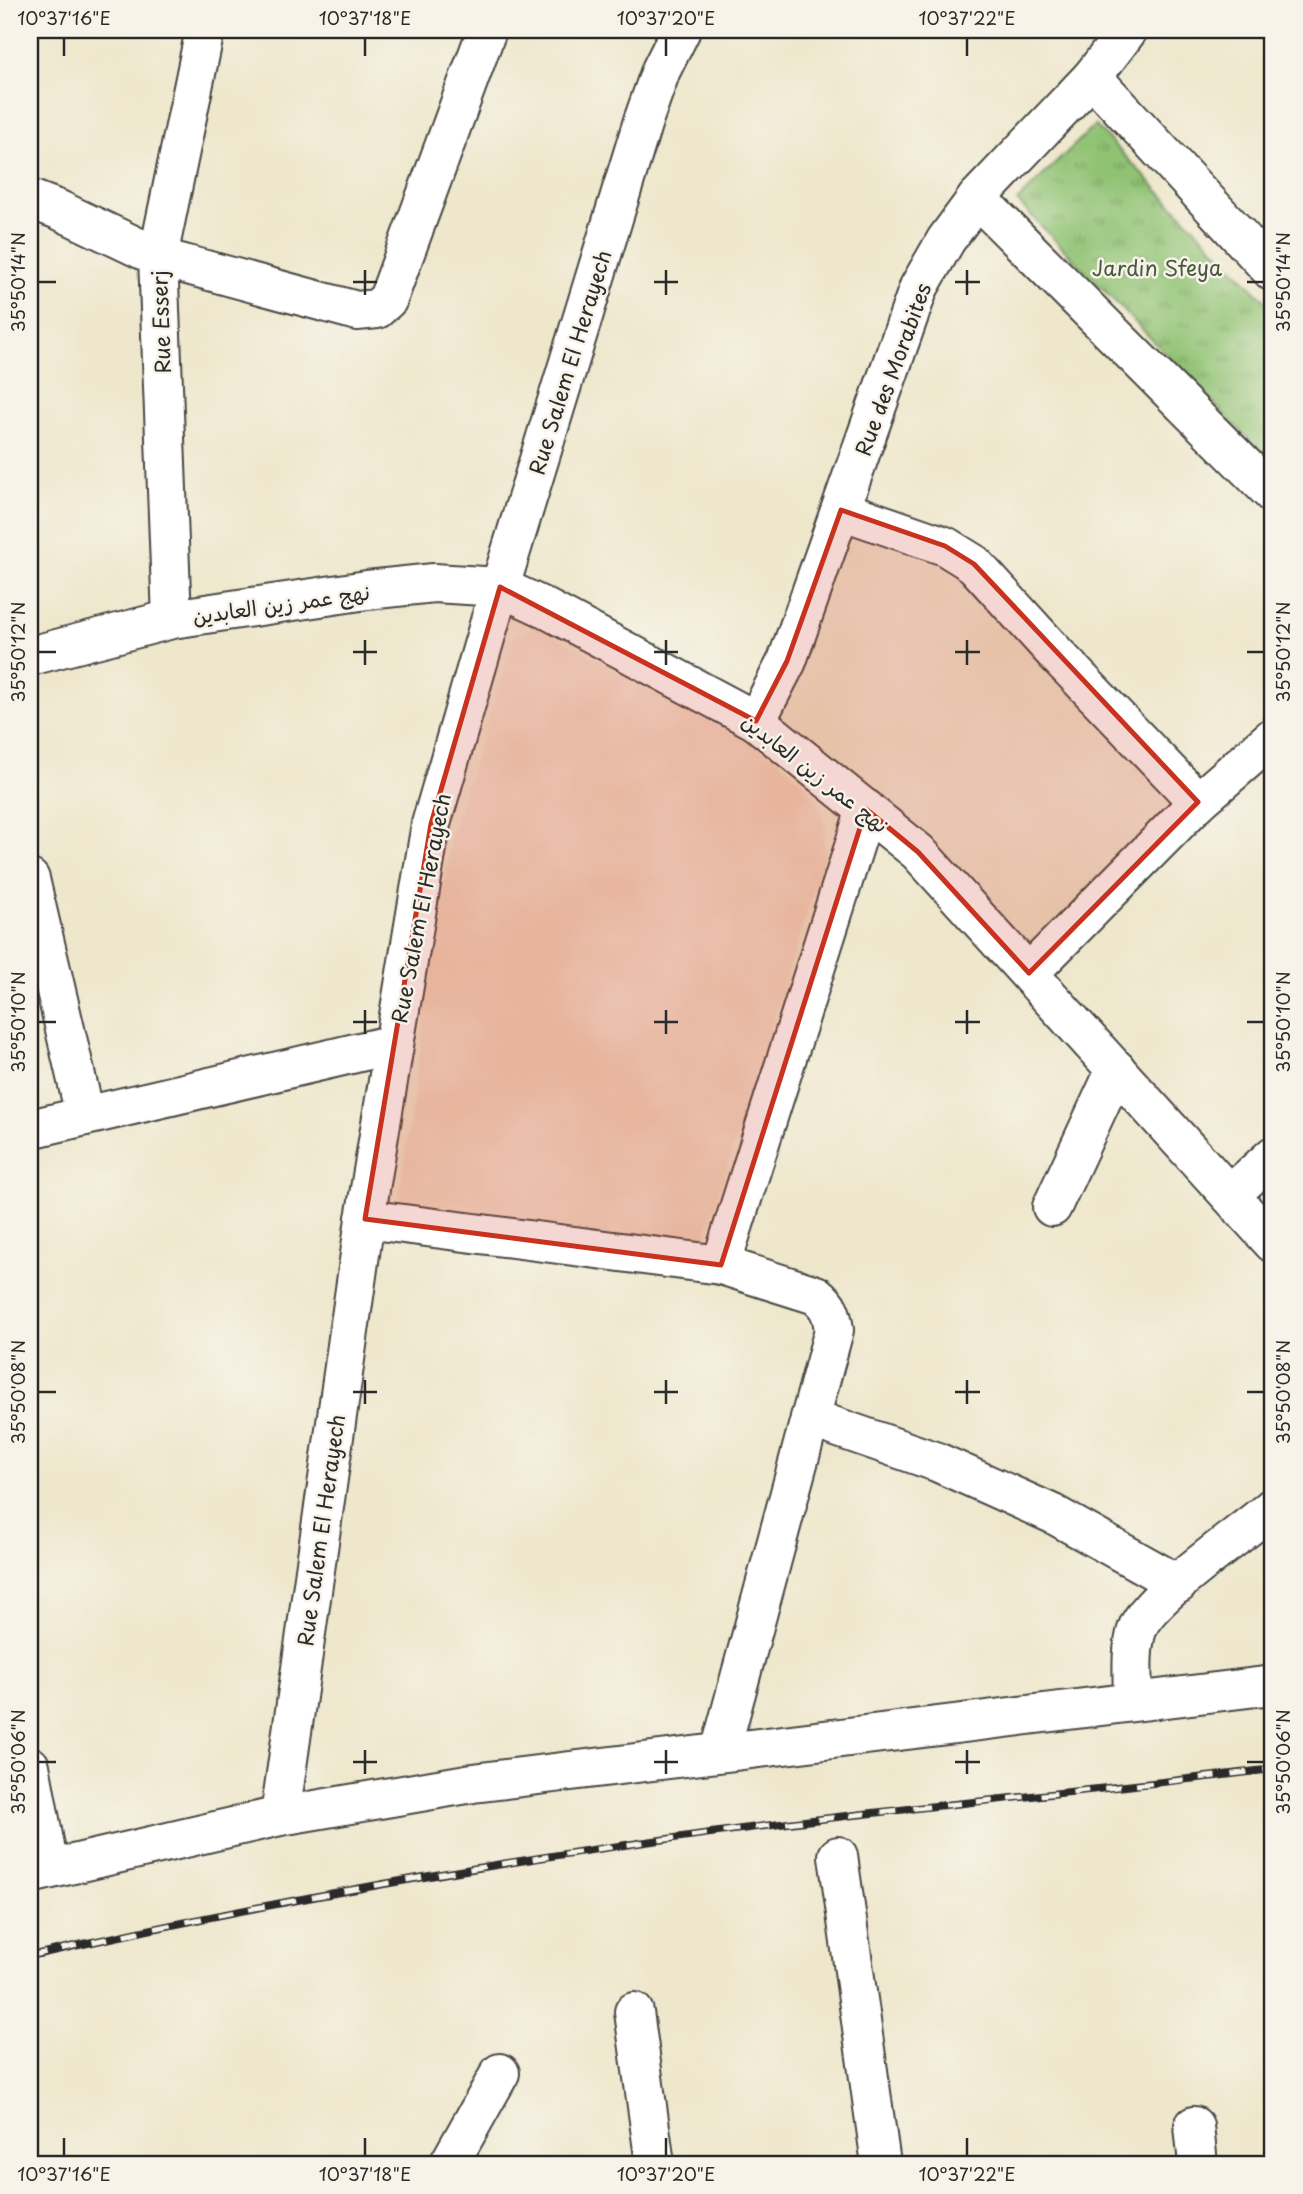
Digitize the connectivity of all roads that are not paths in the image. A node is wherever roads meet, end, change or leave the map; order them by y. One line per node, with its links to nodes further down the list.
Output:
1 (205, 30): 8 (street, Rue Esserj)
2 (487, 30): 8 (street)
3 (681, 30): 12 (street, Rue Salem El Herayech)
4 (1128, 30): 5 (street, Rue des Morabites)
5 (1092, 78): 6 (street, Rue des Morabites); 9 (street)
6 (977, 198): 10 (street); 11 (street, Rue des Morabites)
7 (30, 199): 8 (street)
8 (158, 257): 13 (street, Rue Esserj)
9 (1273, 272)
10 (1273, 494)
11 (841, 510): 15 (street, Rue des Morabites); 17 (street)
12 (500, 587): 13 (street, نهج عمر زين العابدين); 15 (street, نهج عمر زين العابدين); 21 (street, Rue Salem El Herayech)
13 (172, 619): 14 (street, نهج عمر زين العابدين)
14 (30, 656)
15 (755, 721): 18 (street, نهج عمر زين العابدين)
16 (1273, 737): 17 (street)
17 (1198, 802): 20 (street)
18 (866, 809): 20 (street, نهج عمر زين العابدين); 30 (street)
19 (30, 879): 23 (street)
20 (1029, 973): 22 (street, نهج عمر زين العابدين)
21 (394, 1044): 23 (street); 28 (street, Rue Salem El Herayech)
22 (1115, 1069): 26 (street, نهج عمر زين العابدين); 27 (street)
23 (85, 1115): 24 (street)
24 (30, 1129)
25 (1273, 1156): 26 (street)
26 (1230, 1195): 29 (street, نهج عمر زين العابدين)
27 (1052, 1207)
28 (365, 1219): 30 (street); 38 (street, Rue Salem El Herayech)
29 (1273, 1243)
30 (721, 1265): 31 (street)
31 (810, 1418): 33 (street); 36 (street)
32 (1273, 1507): 33 (street)
33 (1178, 1584): 35 (street)
34 (1273, 1685): 35 (street)
35 (1133, 1701): 36 (street)
36 (720, 1752): 38 (street)
37 (30, 1766): 40 (street)
38 (279, 1816): 40 (street)
39 (838, 1856): 46 (street)
40 (39, 1871)
41 (634, 2012): 45 (street)
42 (500, 2073): 44 (street)
43 (1194, 2126): 47 (street)
44 (449, 2164)
45 (655, 2164)
46 (881, 2164)
47 (1198, 2164)

